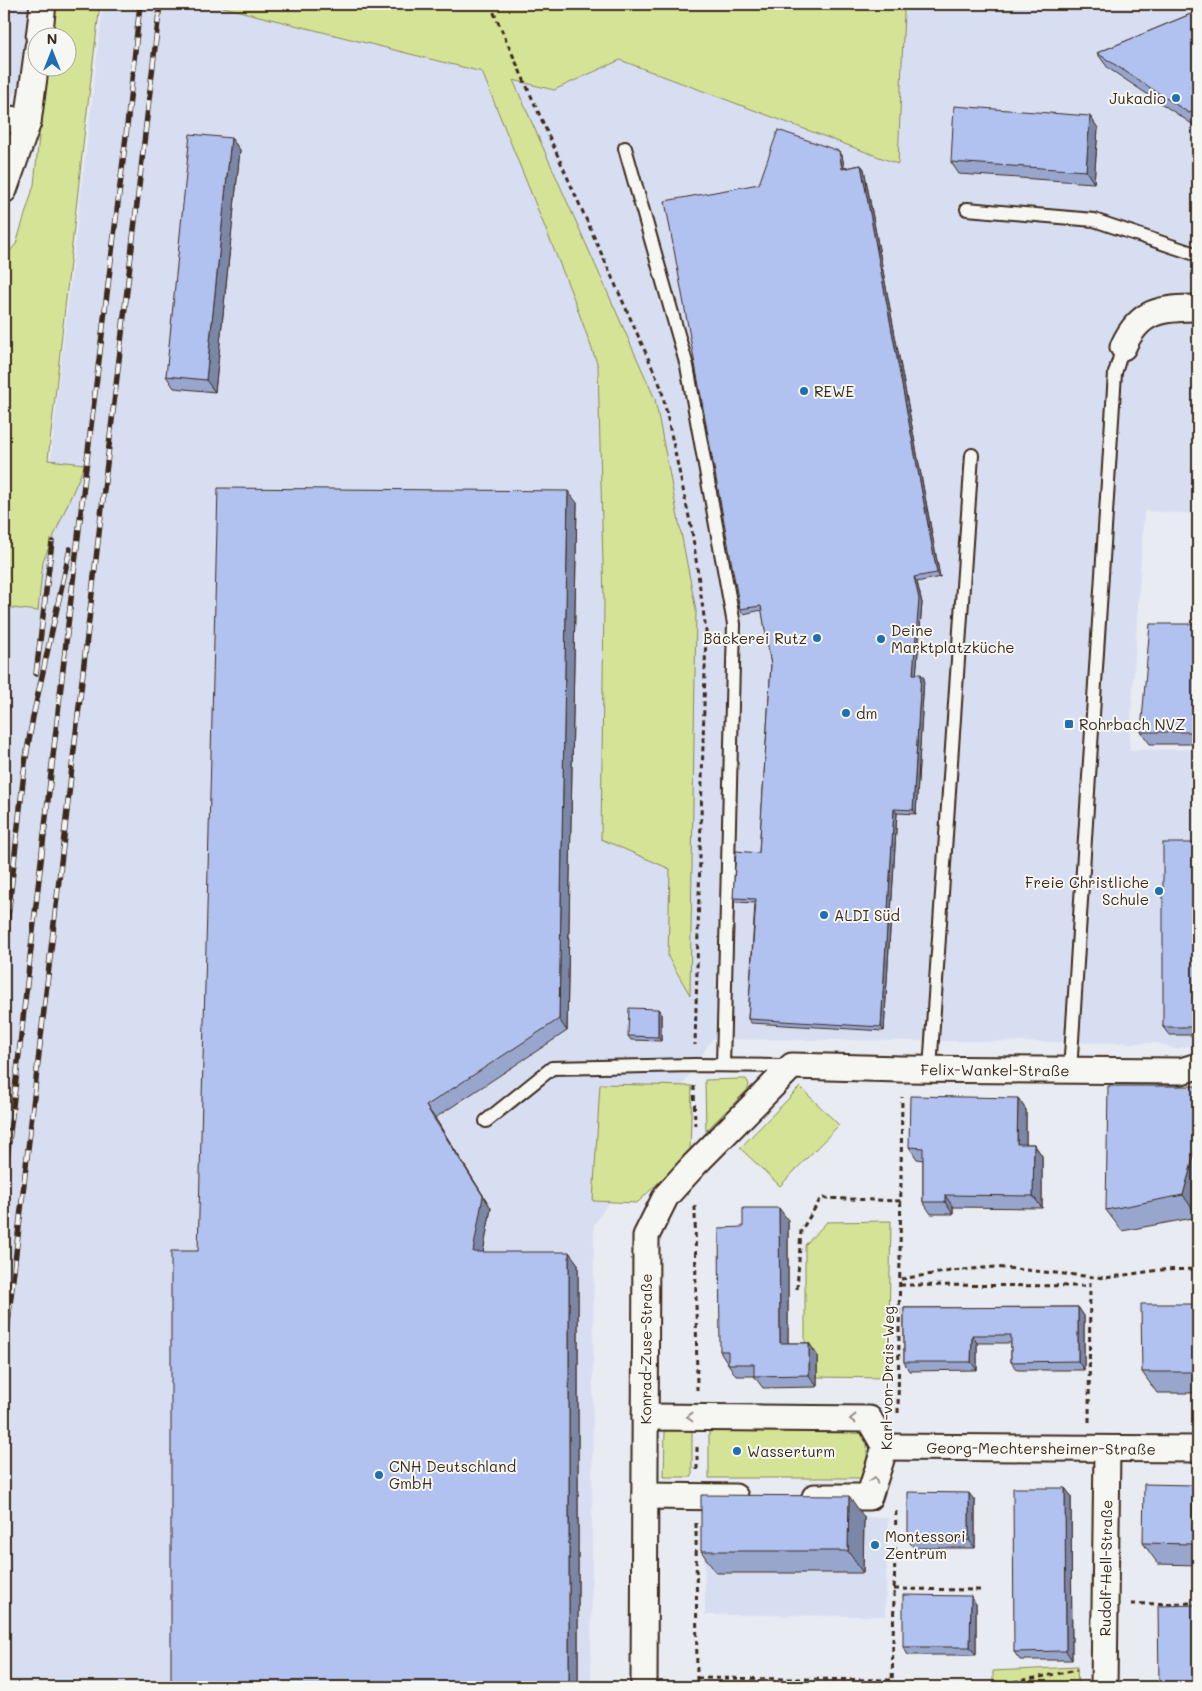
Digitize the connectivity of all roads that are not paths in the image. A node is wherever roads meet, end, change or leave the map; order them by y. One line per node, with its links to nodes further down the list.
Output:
1 (43, 4): 2 (street)
2 (40, 28)
3 (34, 78): 5 (street)
4 (4, 118): 5 (street)
5 (28, 122): 7 (street)
6 (625, 148): 13 (lane)
7 (4, 190)
8 (967, 209): 9 (lane)
9 (1198, 255)
10 (1198, 308): 11 (street)
11 (1122, 348): 17 (lane)
12 (972, 455): 16 (lane)
13 (723, 1065): 14 (lane); 18 (lane)
14 (792, 1066): 16 (street, Felix-Wankel-Straße); 19 (street, Konrad-Zuse-Straße)
15 (1198, 1066): 17 (street, Felix-Wankel-Straße)
16 (930, 1069): 17 (street, Felix-Wankel-Straße)
17 (1070, 1071)
18 (486, 1120)
19 (645, 1417): 20 (street, one-way to 19); 23 (street, Konrad-Zuse-Straße)
20 (891, 1448): 21 (street, Georg-Mechtersheimer-Straße); 25 (street, one-way to 20)
21 (1098, 1449): 22 (street, Georg-Mechtersheimer-Straße); 26 (street, Rudolf-Hell-Straße)
22 (1198, 1450)
23 (645, 1496): 24 (street); 27 (street, Konrad-Zuse-Straße)
24 (754, 1497)
25 (792, 1497)
26 (1104, 1676)
27 (644, 1687)

